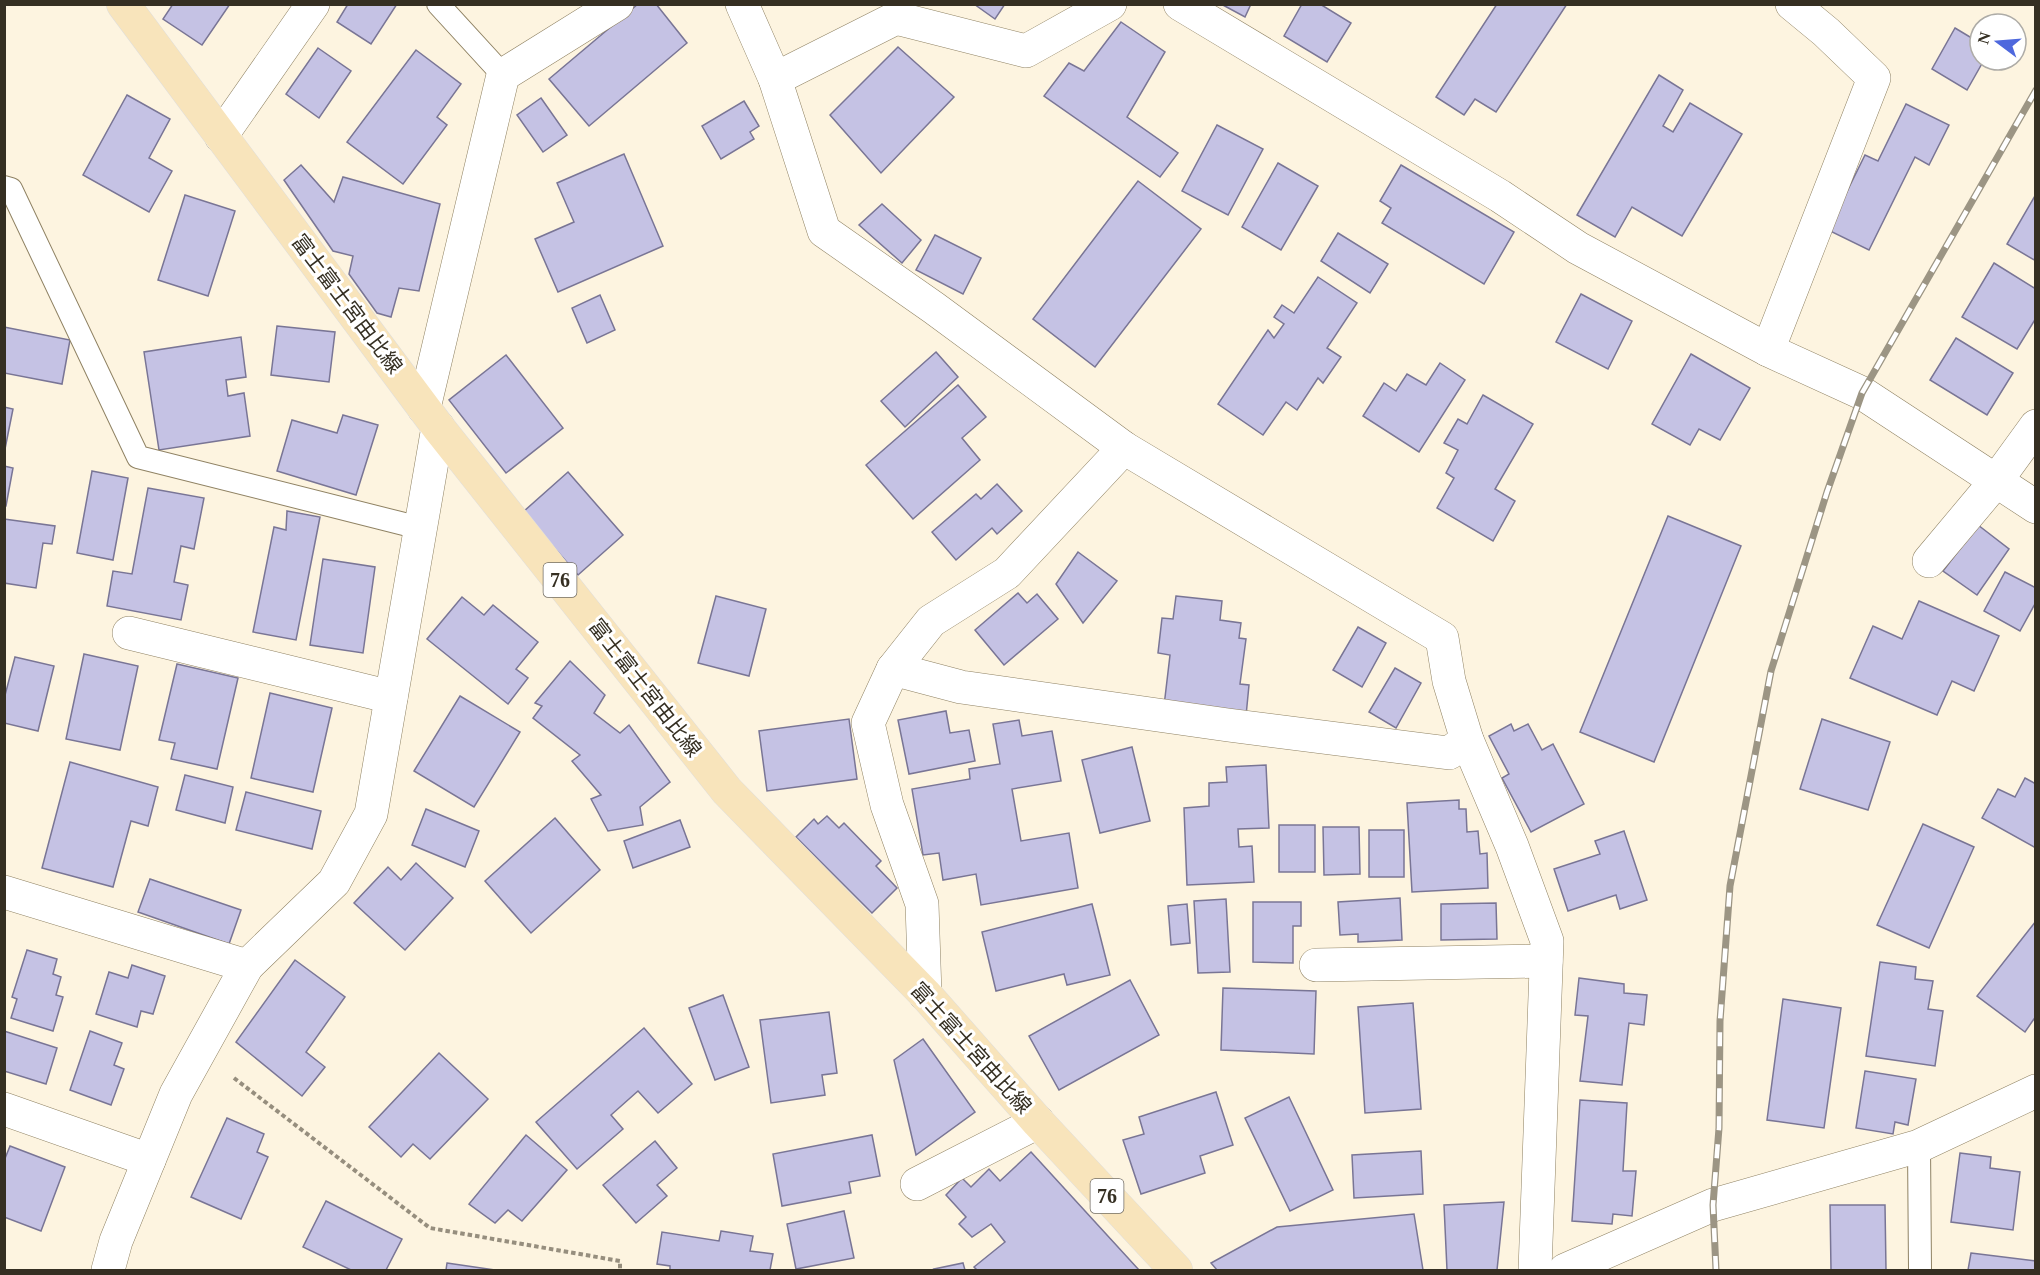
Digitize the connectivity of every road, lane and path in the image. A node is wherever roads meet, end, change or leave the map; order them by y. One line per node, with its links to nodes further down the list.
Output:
1 (123, 4): 11 (main road, 富士富士宮由比線 / 76)
2 (313, 4): 11 (street)
3 (438, 4): 9 (lane)
4 (617, 4): 9 (street)
5 (742, 4): 10 (street)
6 (1110, 4): 10 (street)
7 (1180, 4): 13 (street)
8 (1792, 4): 13 (street)
9 (503, 75): 14 (street)
10 (774, 79): 16 (street)
11 (221, 136): 14 (main road, 富士富士宮由比線 / 76)
12 (4, 187): 19 (lane)
13 (1768, 350): 17 (street)
14 (431, 417): 19 (street); 29 (main road, 富士富士宮由比線 / 76)
15 (2036, 426): 17 (street)
16 (1124, 448): 22 (street); 24 (street)
17 (1996, 481): 18 (street); 20 (street)
18 (2036, 507)
19 (420, 528): 23 (street)
20 (1929, 561)
21 (129, 633): 23 (street)
22 (893, 669): 24 (street); 29 (street)
23 (391, 697): 28 (street)
24 (1467, 740): 26 (street)
25 (4, 892): 28 (street)
26 (1546, 961): 27 (street); 40 (street)
27 (1316, 965)
28 (247, 966): 30 (street)
29 (925, 994): 33 (main road, 富士富士宮由比線 / 76)
30 (199, 1051): 35 (street); 38 (path)
31 (2036, 1091): 34 (street)
32 (4, 1108): 35 (street)
33 (1038, 1122): 36 (street); 39 (main road, 富士富士宮由比線 / 76)
34 (1919, 1146): 41 (street); 42 (lane)
35 (149, 1160): 37 (street)
36 (917, 1184)
37 (108, 1270)
38 (620, 1270)
39 (1176, 1270)
40 (1536, 1270)
41 (1565, 1270)
42 (1920, 1270)

